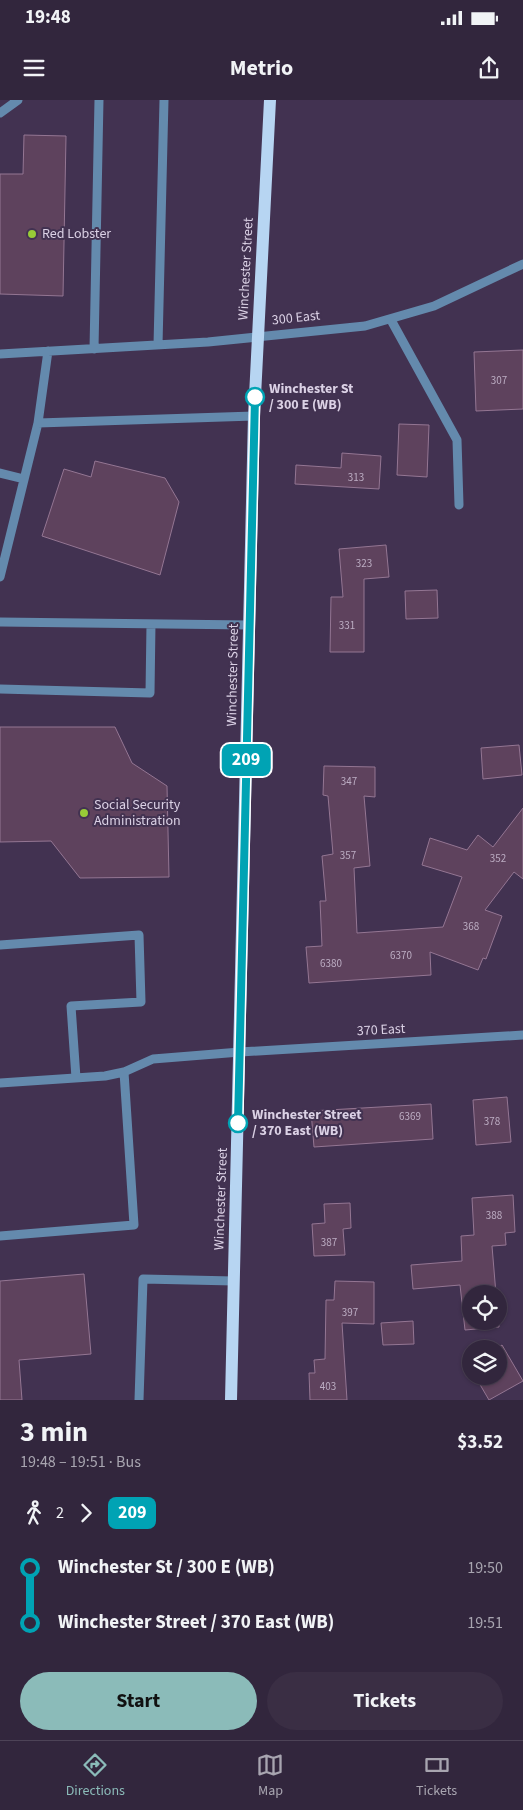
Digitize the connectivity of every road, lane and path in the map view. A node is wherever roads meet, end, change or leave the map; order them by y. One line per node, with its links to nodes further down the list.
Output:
1 (18, 100): 5 (street)
2 (99, 100): 10 (street)
3 (164, 100): 9 (street)
4 (270, 100): 8 (main road, Winchester Street)
5 (0, 113)
6 (523, 264): 7 (street, 300 East)
7 (391, 320): 8 (street, 300 East); 17 (street)
8 (257, 336): 9 (street, 300 East); 13 (main road, Winchester Street)
9 (158, 345): 10 (street, 300 East)
10 (94, 349): 11 (street, 300 East)
11 (48, 351): 12 (street, 300 East); 14 (street)
12 (0, 354)
13 (254, 416): 14 (street); 21 (main road, Winchester Street)
14 (38, 423): 16 (street)
15 (0, 473): 16 (street)
16 (24, 479): 18 (street)
17 (459, 506)
18 (0, 577)
19 (0, 622): 20 (street)
20 (151, 624): 21 (street); 22 (street)
21 (249, 625): 25 (main road, Winchester Street)
22 (0, 689)
23 (0, 945): 27 (street)
24 (523, 1035): 25 (street, 370 East)
25 (240, 1052): 26 (street, 370 East); 30 (main road, Winchester Street)
26 (124, 1072): 27 (street, 370 East); 29 (street)
27 (76, 1078): 28 (street, 370 East)
28 (0, 1083)
29 (0, 1236)
30 (234, 1281): 31 (street); 32 (main road, Winchester Street)
31 (139, 1400)
32 (231, 1400)

